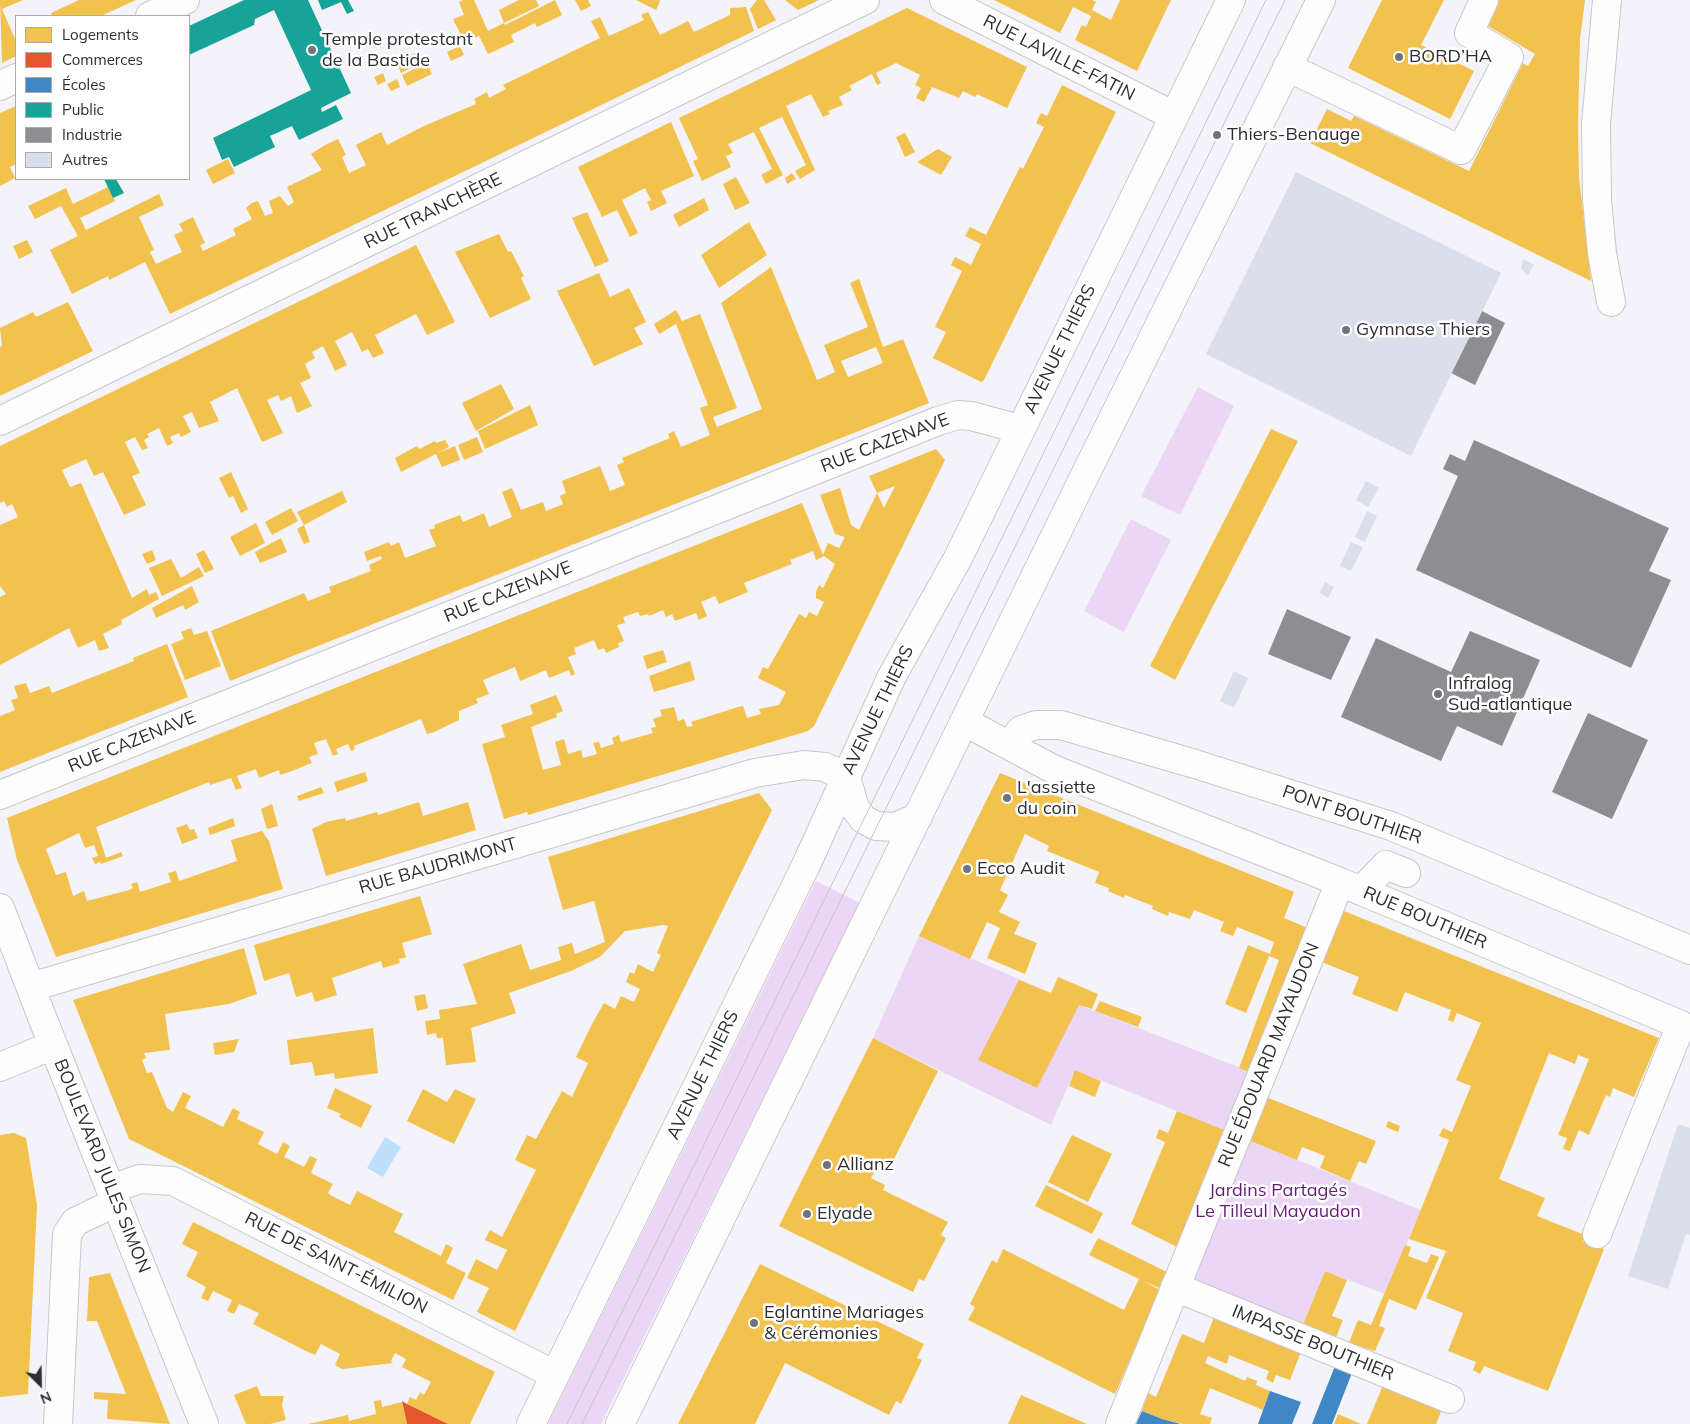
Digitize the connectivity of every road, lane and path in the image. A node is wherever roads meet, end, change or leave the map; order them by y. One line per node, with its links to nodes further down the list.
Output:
1 (185, 0): 8 (street)
2 (865, 0): 14 (street, RUE TRANCHÈRE)
3 (944, 0): 12 (street, RUE LAVILLE-FATIN)
4 (1232, 0): 12 (street, AVENUE THIERS)
5 (1321, 0): 9 (street)
6 (1484, 0): 9 (street)
7 (1607, 0): 13 (street)
8 (152, 15)
9 (1288, 66): 16 (street)
10 (15, 78): 11 (street)
11 (0, 86)
12 (1174, 116): 15 (street, AVENUE THIERS)
13 (1611, 302)
14 (0, 421)
15 (1019, 433): 18 (street, AVENUE THIERS); 19 (street, RUE CAZENAVE)
16 (965, 722): 17 (street, RUE BOUTHIER); 20 (street)
17 (1010, 744): 22 (street, RUE BOUTHIER); 24 (street, PONT BOUTHIER)
18 (846, 777): 20 (street); 25 (street, RUE BAUDRIMONT); 31 (street, AVENUE THIERS)
19 (0, 795)
20 (918, 818): 36 (street)
21 (1406, 873): 22 (street)
22 (1351, 886): 29 (street, RUE BOUTHIER); 30 (street, RUE ÉDOUARD MAYAUDON)
23 (0, 908): 25 (street, BOULEVARD JULES SIMON)
24 (1690, 950)
25 (31, 987): 26 (street, BOULEVARD JULES SIMON)
26 (54, 1045): 27 (street); 28 (street, BOULEVARD JULES SIMON)
27 (0, 1067)
28 (113, 1196): 31 (street, RUE DE SAINT-ÉMILION); 33 (street, RUE DE SAINT-ÉMILION); 34 (street, BOULEVARD JULES SIMON)
29 (1597, 1234)
30 (1175, 1287): 32 (street, IMPASSE BOUTHIER); 37 (street, RUE ÉDOUARD MAYAUDON)
31 (556, 1376): 35 (street, AVENUE THIERS)
32 (1450, 1399)
33 (58, 1424)
34 (204, 1424)
35 (532, 1424)
36 (620, 1424)
37 (1120, 1424)

